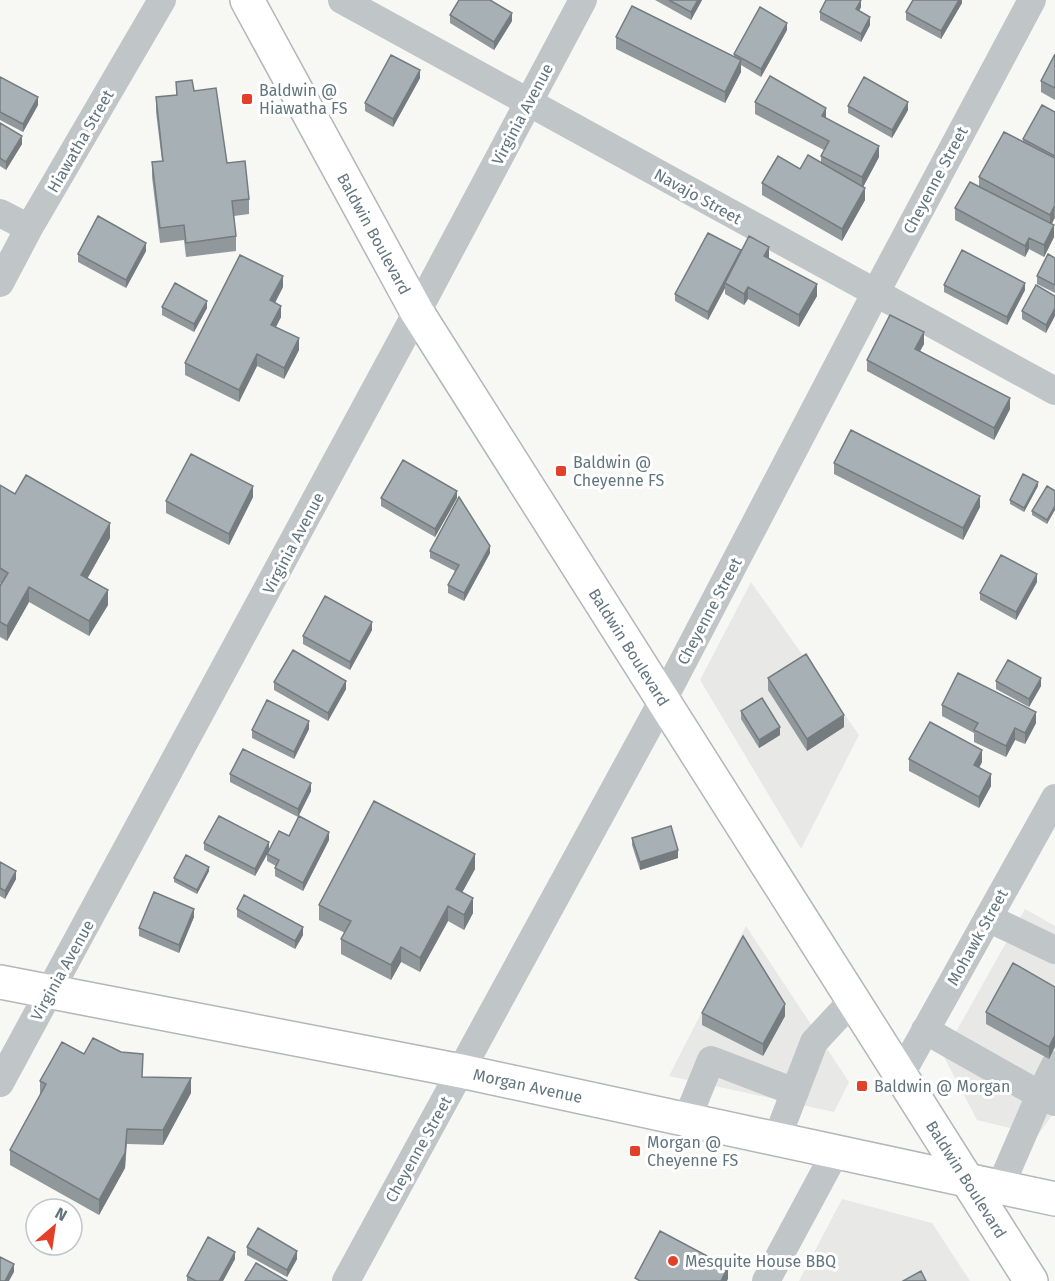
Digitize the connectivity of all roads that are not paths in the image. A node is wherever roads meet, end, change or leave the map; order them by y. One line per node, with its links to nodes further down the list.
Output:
1 (162, 0): 8 (street, Hiawatha Street)
2 (247, 0): 11 (main road, Baldwin Boulevard)
3 (342, 0): 6 (street, Navajo Street)
4 (583, 0): 6 (street, Virginia Avenue)
5 (1032, 0): 10 (street, Cheyenne Street)
6 (528, 103): 10 (street, Navajo Street); 11 (street, Virginia Avenue)
7 (0, 213): 8 (street)
8 (29, 228): 9 (street, Hiawatha Street)
9 (0, 283)
10 (875, 294): 12 (street, Navajo Street); 13 (street, Cheyenne Street)
11 (417, 312): 13 (main road, Baldwin Boulevard); 18 (street, Virginia Avenue)
12 (1055, 391)
13 (663, 700): 19 (main road, Baldwin Boulevard); 22 (street, Cheyenne Street)
14 (1055, 798): 15 (street, Mohawk Street)
15 (988, 918): 16 (street); 20 (street, Mohawk Street)
16 (1055, 950)
17 (0, 982): 18 (main road, Morgan Avenue)
18 (51, 992): 22 (main road, Morgan Avenue); 24 (street, Virginia Avenue)
19 (852, 1001): 23 (main road, Baldwin Boulevard); 25 (street)
20 (926, 1030): 23 (street, Mohawk Street); 26 (street)
21 (1055, 1065): 26 (street)
22 (461, 1071): 27 (main road, Morgan Avenue); 33 (street, Cheyenne Street)
23 (900, 1076): 30 (main road, Baldwin Boulevard)
24 (0, 1083)
25 (795, 1092): 27 (street); 28 (street)
26 (1047, 1099): 31 (street)
27 (687, 1119): 28 (main road, Morgan Avenue)
28 (777, 1138): 29 (main road, Morgan Avenue)
29 (836, 1151): 30 (main road, Morgan Avenue); 34 (street)
30 (965, 1179): 31 (main road, Morgan Avenue); 35 (main road, Baldwin Boulevard)
31 (1000, 1187): 32 (main road, Morgan Avenue)
32 (1055, 1199)
33 (346, 1281)
34 (766, 1281)
35 (1030, 1281)

